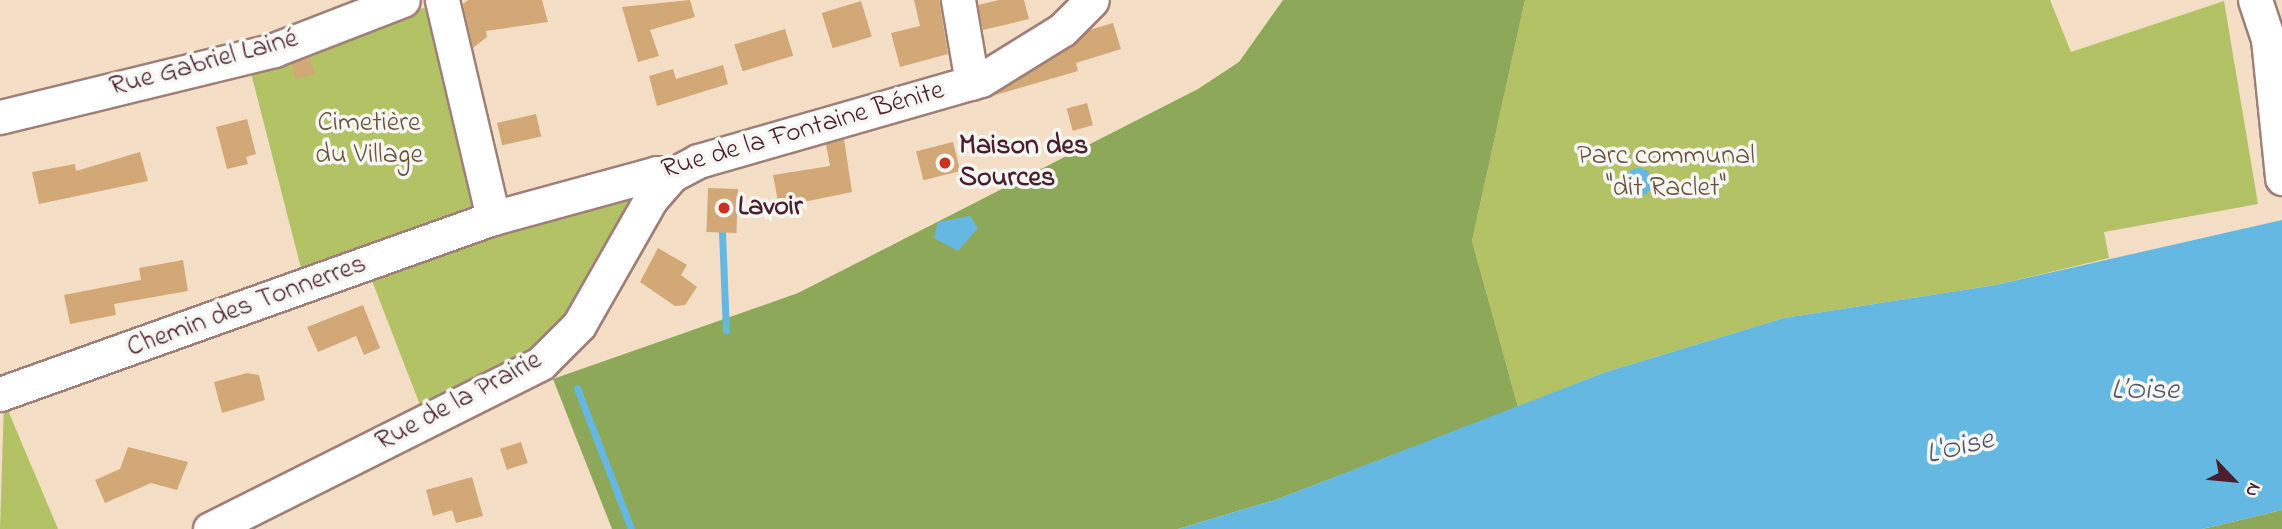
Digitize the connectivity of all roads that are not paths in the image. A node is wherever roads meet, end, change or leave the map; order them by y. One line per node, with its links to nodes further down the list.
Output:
1 (958, 0): 6 (street)
2 (1092, 0): 6 (street, Rue de la Fontaine Bénite)
3 (2255, 0): 5 (street)
4 (428, 2): 7 (street, Rue Gabriel Lainé); 10 (street)
5 (2275, 48): 9 (street)
6 (972, 83): 8 (street, Rue de la Fontaine Bénite)
7 (0, 117)
8 (672, 175): 10 (street, Rue de la Fontaine Bénite); 12 (street, Rue de la Prairie)
9 (2282, 178)
10 (493, 218): 11 (street, Chemin des Tonnerres)
11 (0, 394)
12 (210, 529)

